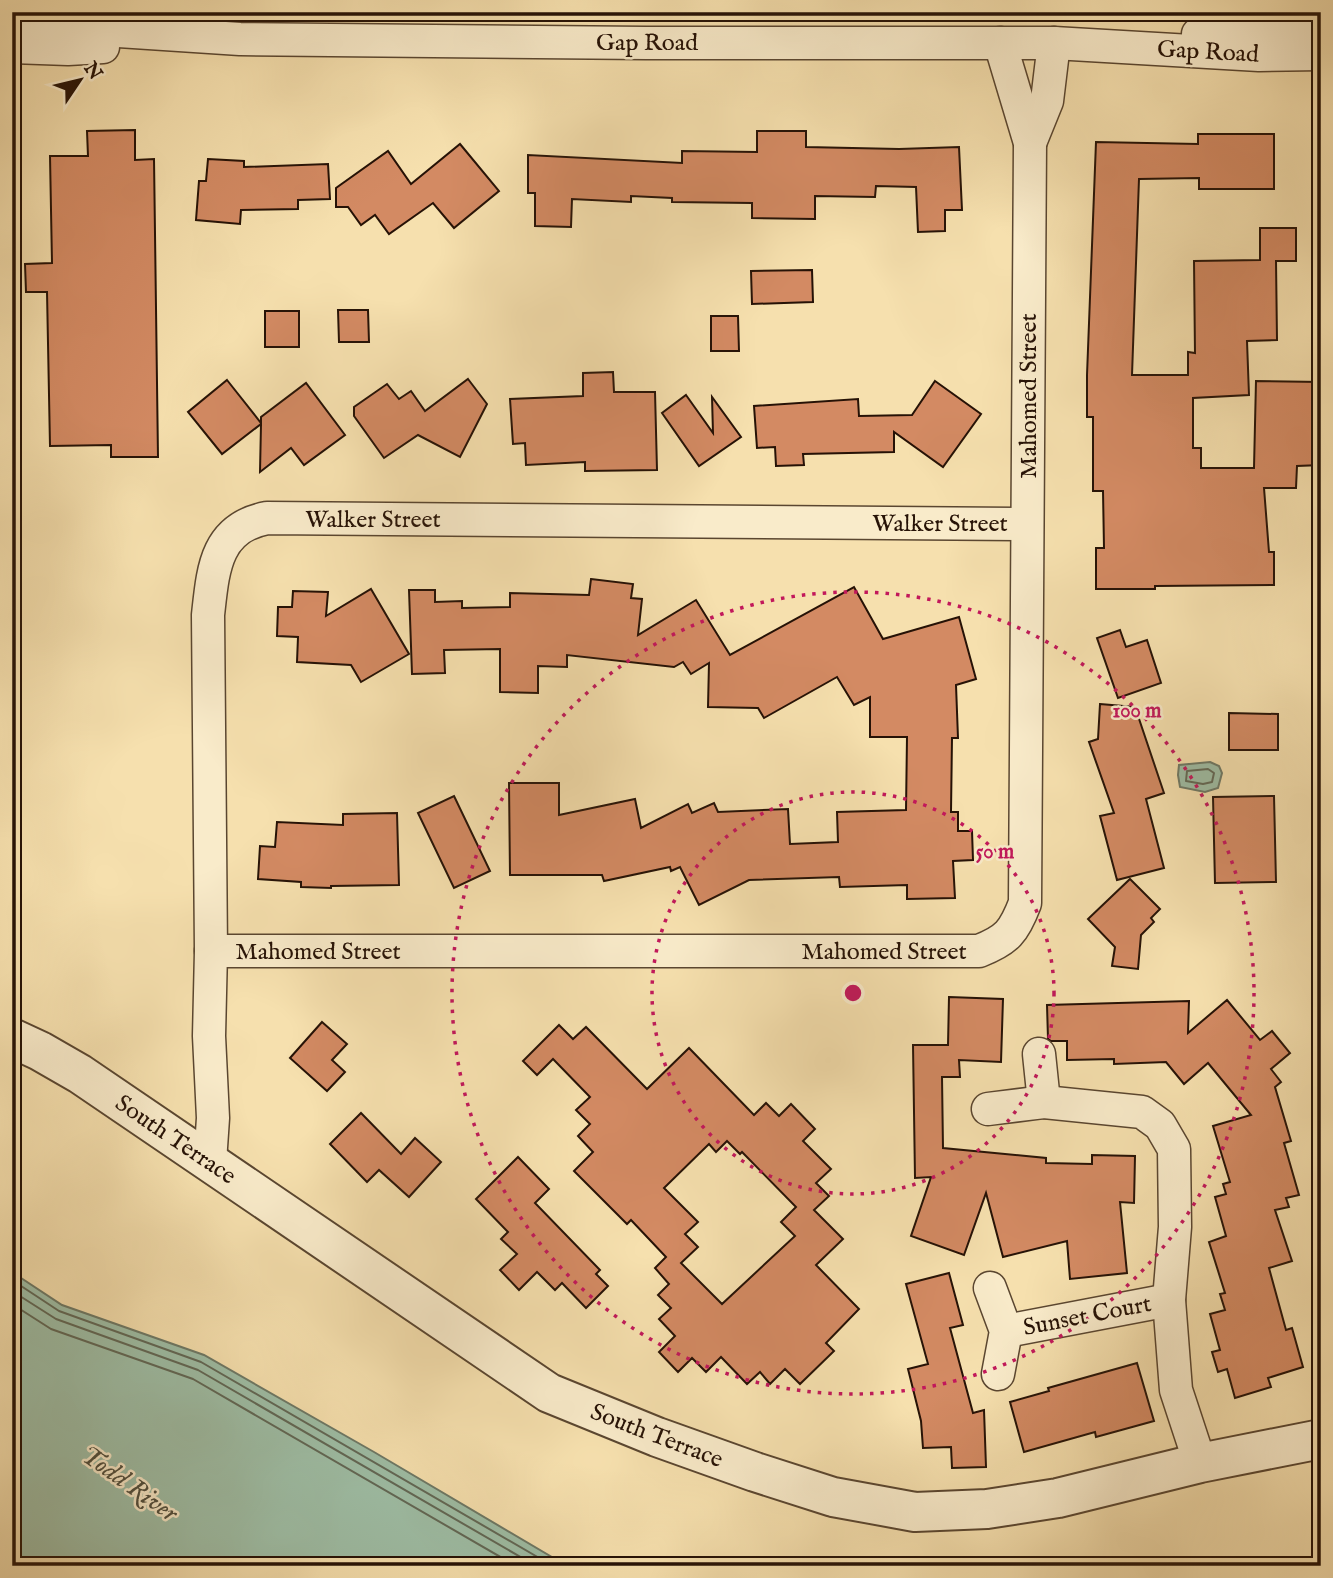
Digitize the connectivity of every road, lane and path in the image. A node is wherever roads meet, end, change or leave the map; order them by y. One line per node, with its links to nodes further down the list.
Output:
1 (12, 24): 3 (street, Gap Road)
2 (1321, 28): 5 (street, Gap Road)
3 (141, 39): 4 (street, Gap Road); 6 (street, Gap Road)
4 (1000, 43): 5 (street, Gap Road); 8 (street)
5 (1054, 43): 7 (street, Gap Road); 8 (street, Mahomed Street)
6 (12, 47)
7 (1321, 54)
8 (1032, 102): 9 (street, Mahomed Street)
9 (1027, 524): 10 (street, Mahomed Street); 10 (street, Walker Street)
10 (211, 951): 17 (street, Walker Street)
11 (12, 1016): 14 (street, South Terrace)
12 (12, 1038): 14 (street, South Terrace)
13 (1039, 1054): 15 (street)
14 (80, 1074): 17 (street, South Terrace)
15 (1044, 1101): 16 (street, Sunset Court); 19 (street, Sunset Court)
16 (988, 1109)
17 (198, 1154): 23 (street, South Terrace)
18 (989, 1288): 20 (street, Sunset Court)
19 (1169, 1300): 20 (street, Sunset Court); 23 (street, Sunset Court)
20 (1006, 1331): 21 (street, Sunset Court)
21 (998, 1374)
22 (1321, 1439): 23 (street, South Terrace)
23 (1200, 1463)

